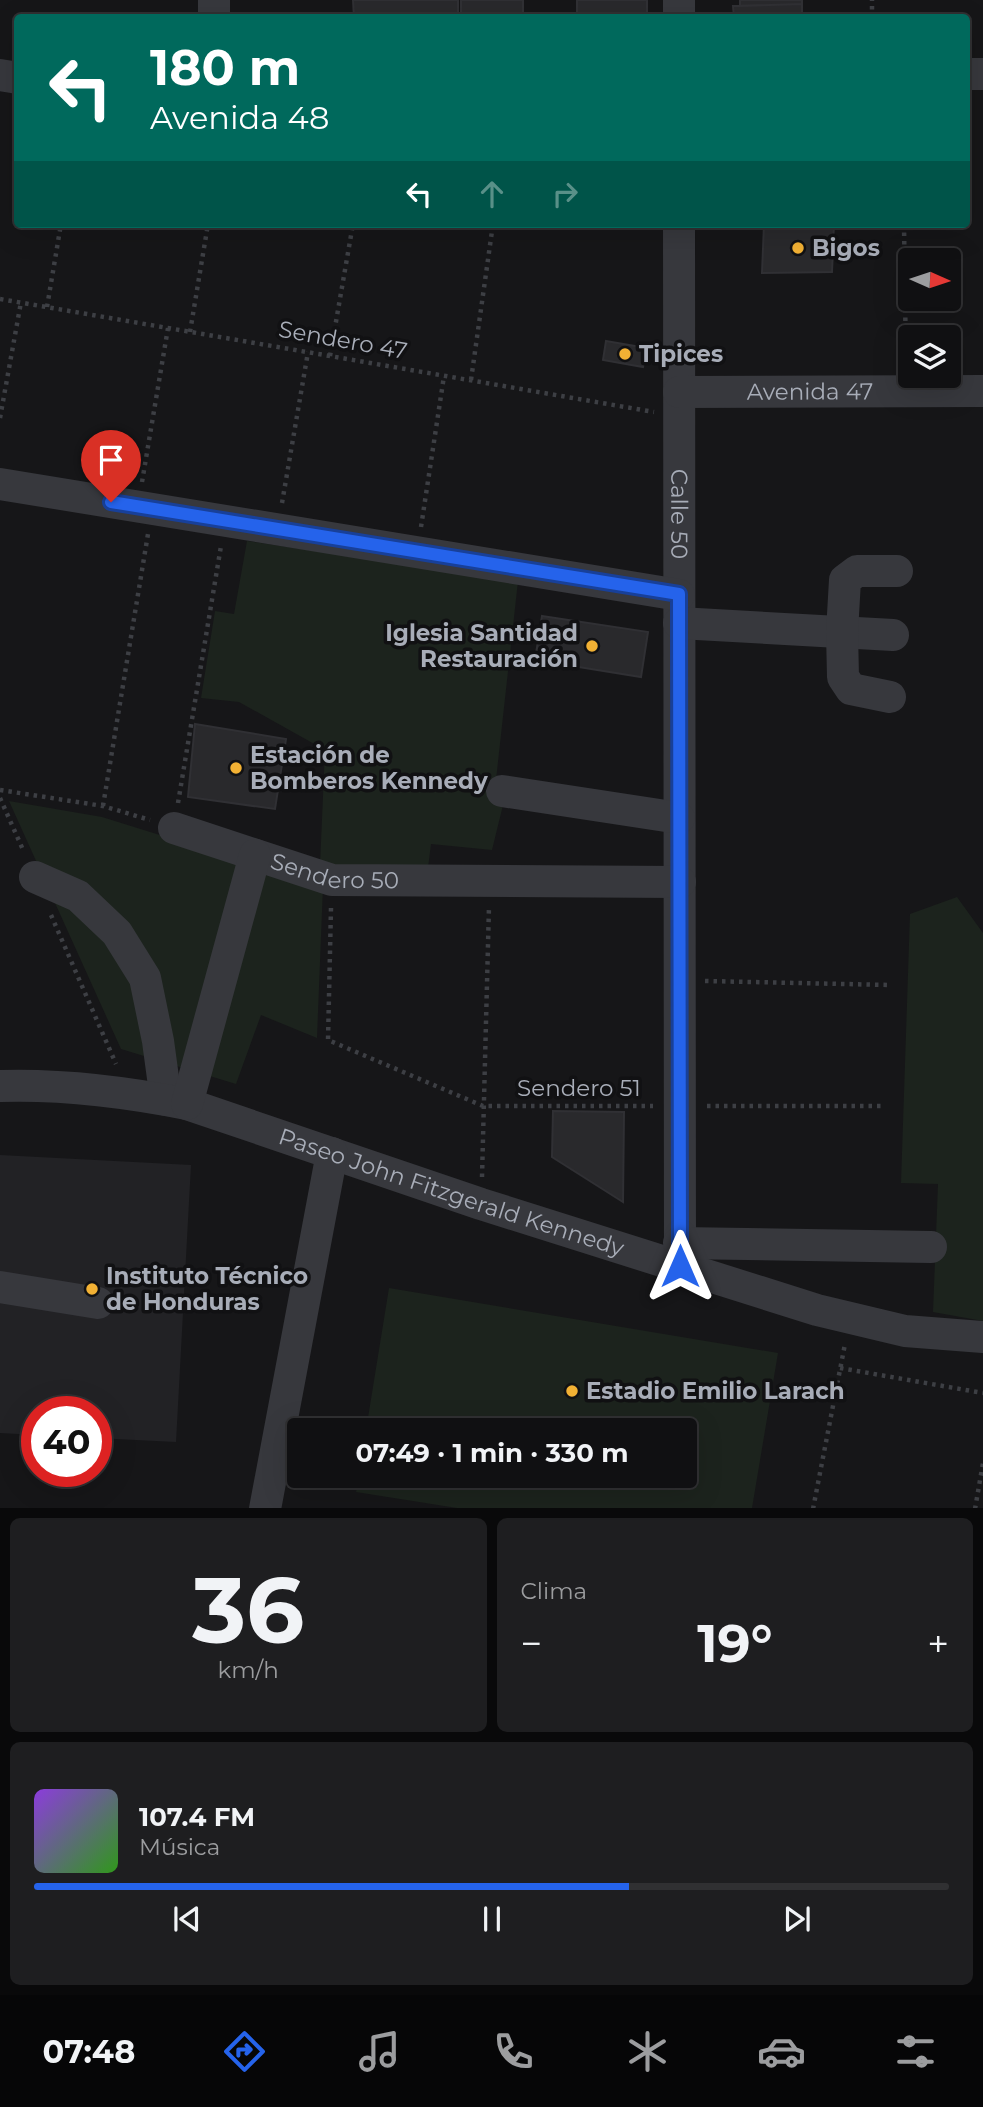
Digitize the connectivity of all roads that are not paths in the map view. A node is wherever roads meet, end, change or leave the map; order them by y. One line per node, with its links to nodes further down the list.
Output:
1 (679, 228): 3 (street, Calle 50)
2 (983, 391): 3 (street, Avenida 47)
3 (679, 404): 6 (street, Calle 50)
4 (0, 484): 6 (street)
5 (897, 571): 7 (street)
6 (679, 609): 7 (street); 11 (street, Calle 50)
7 (842, 632): 8 (street); 9 (street)
8 (893, 635)
9 (890, 697)
10 (502, 791): 11 (street)
11 (679, 818): 15 (street, Calle 50)
12 (174, 828): 13 (street, Sendero 50)
13 (255, 855): 15 (street, Sendero 50); 17 (street)
14 (35, 877): 17 (street)
15 (680, 882): 20 (street, Calle 50)
16 (0, 1086): 17 (street, Paseo John Fitzgerald Kennedy)
17 (177, 1102): 18 (street, Paseo John Fitzgerald Kennedy)
18 (332, 1153): 20 (street, Paseo John Fitzgerald Kennedy); 24 (street)
19 (931, 1247): 20 (street)
20 (680, 1255): 23 (street, Paseo John Fitzgerald Kennedy)
21 (0, 1287): 22 (street)
22 (98, 1303)
23 (983, 1337)
24 (270, 1508)

